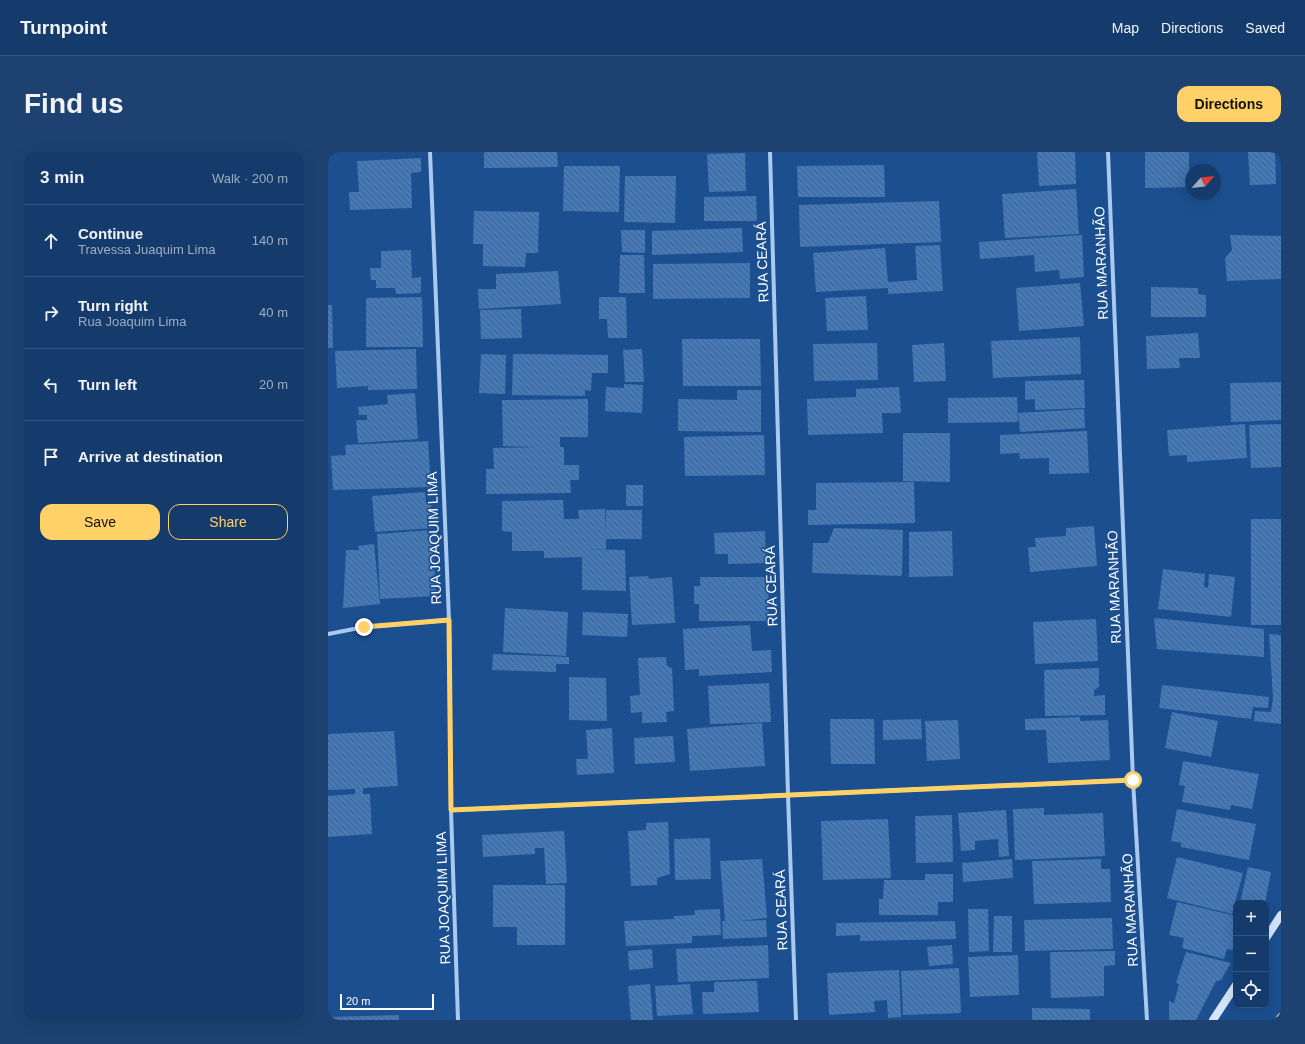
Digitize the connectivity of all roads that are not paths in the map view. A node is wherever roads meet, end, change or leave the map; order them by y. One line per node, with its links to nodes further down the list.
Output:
1 (430, 152): 4 (street, RUA JOAQUIM LIMA)
2 (770, 152): 7 (street, RUA CEARÁ)
3 (1108, 152): 6 (street, RUA MARANHÃO)
4 (449, 620): 5 (street); 8 (street, RUA JOAQUIM LIMA)
5 (328, 634)
6 (1133, 780): 7 (street); 15 (street, RUA MARANHÃO)
7 (788, 795): 8 (street); 14 (street, RUA CEARÁ)
8 (451, 810): 13 (street, RUA JOAQUIM LIMA)
9 (1281, 915): 10 (main road)
10 (1267, 936)
11 (1233, 990): 16 (main road)
12 (1281, 1017): 17 (main road)
13 (458, 1020)
14 (796, 1020)
15 (1147, 1020)
16 (1213, 1020)
17 (1279, 1020)

